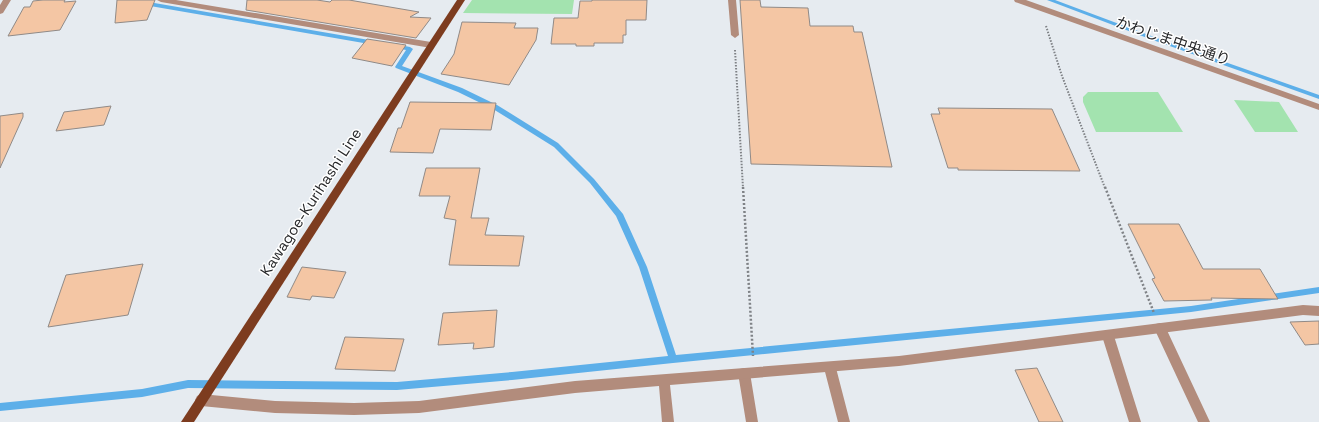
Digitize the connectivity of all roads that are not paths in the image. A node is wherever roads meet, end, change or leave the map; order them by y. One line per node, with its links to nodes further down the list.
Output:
1 (7, 0): 6 (street)
2 (161, 0): 8 (street)
3 (461, 0): 8 (main road, Kawagoe-Kurihashi Line)
4 (732, 0): 7 (street)
5 (1018, 0): 9 (street, かわじま中央通り)
6 (0, 11)
7 (735, 35)
8 (431, 45): 16 (main road, Kawagoe-Kurihashi Line)
9 (1319, 107)
10 (1319, 311): 11 (street)
11 (1160, 328): 12 (street); 22 (street)
12 (1108, 336): 13 (street); 21 (street)
13 (830, 368): 14 (street); 20 (street)
14 (749, 373): 15 (street); 19 (street)
15 (664, 380): 16 (street); 18 (street)
16 (202, 400): 17 (main road, Kawagoe-Kurihashi Line)
17 (187, 422)
18 (668, 422)
19 (752, 422)
20 (844, 422)
21 (1135, 422)
22 (1204, 422)

